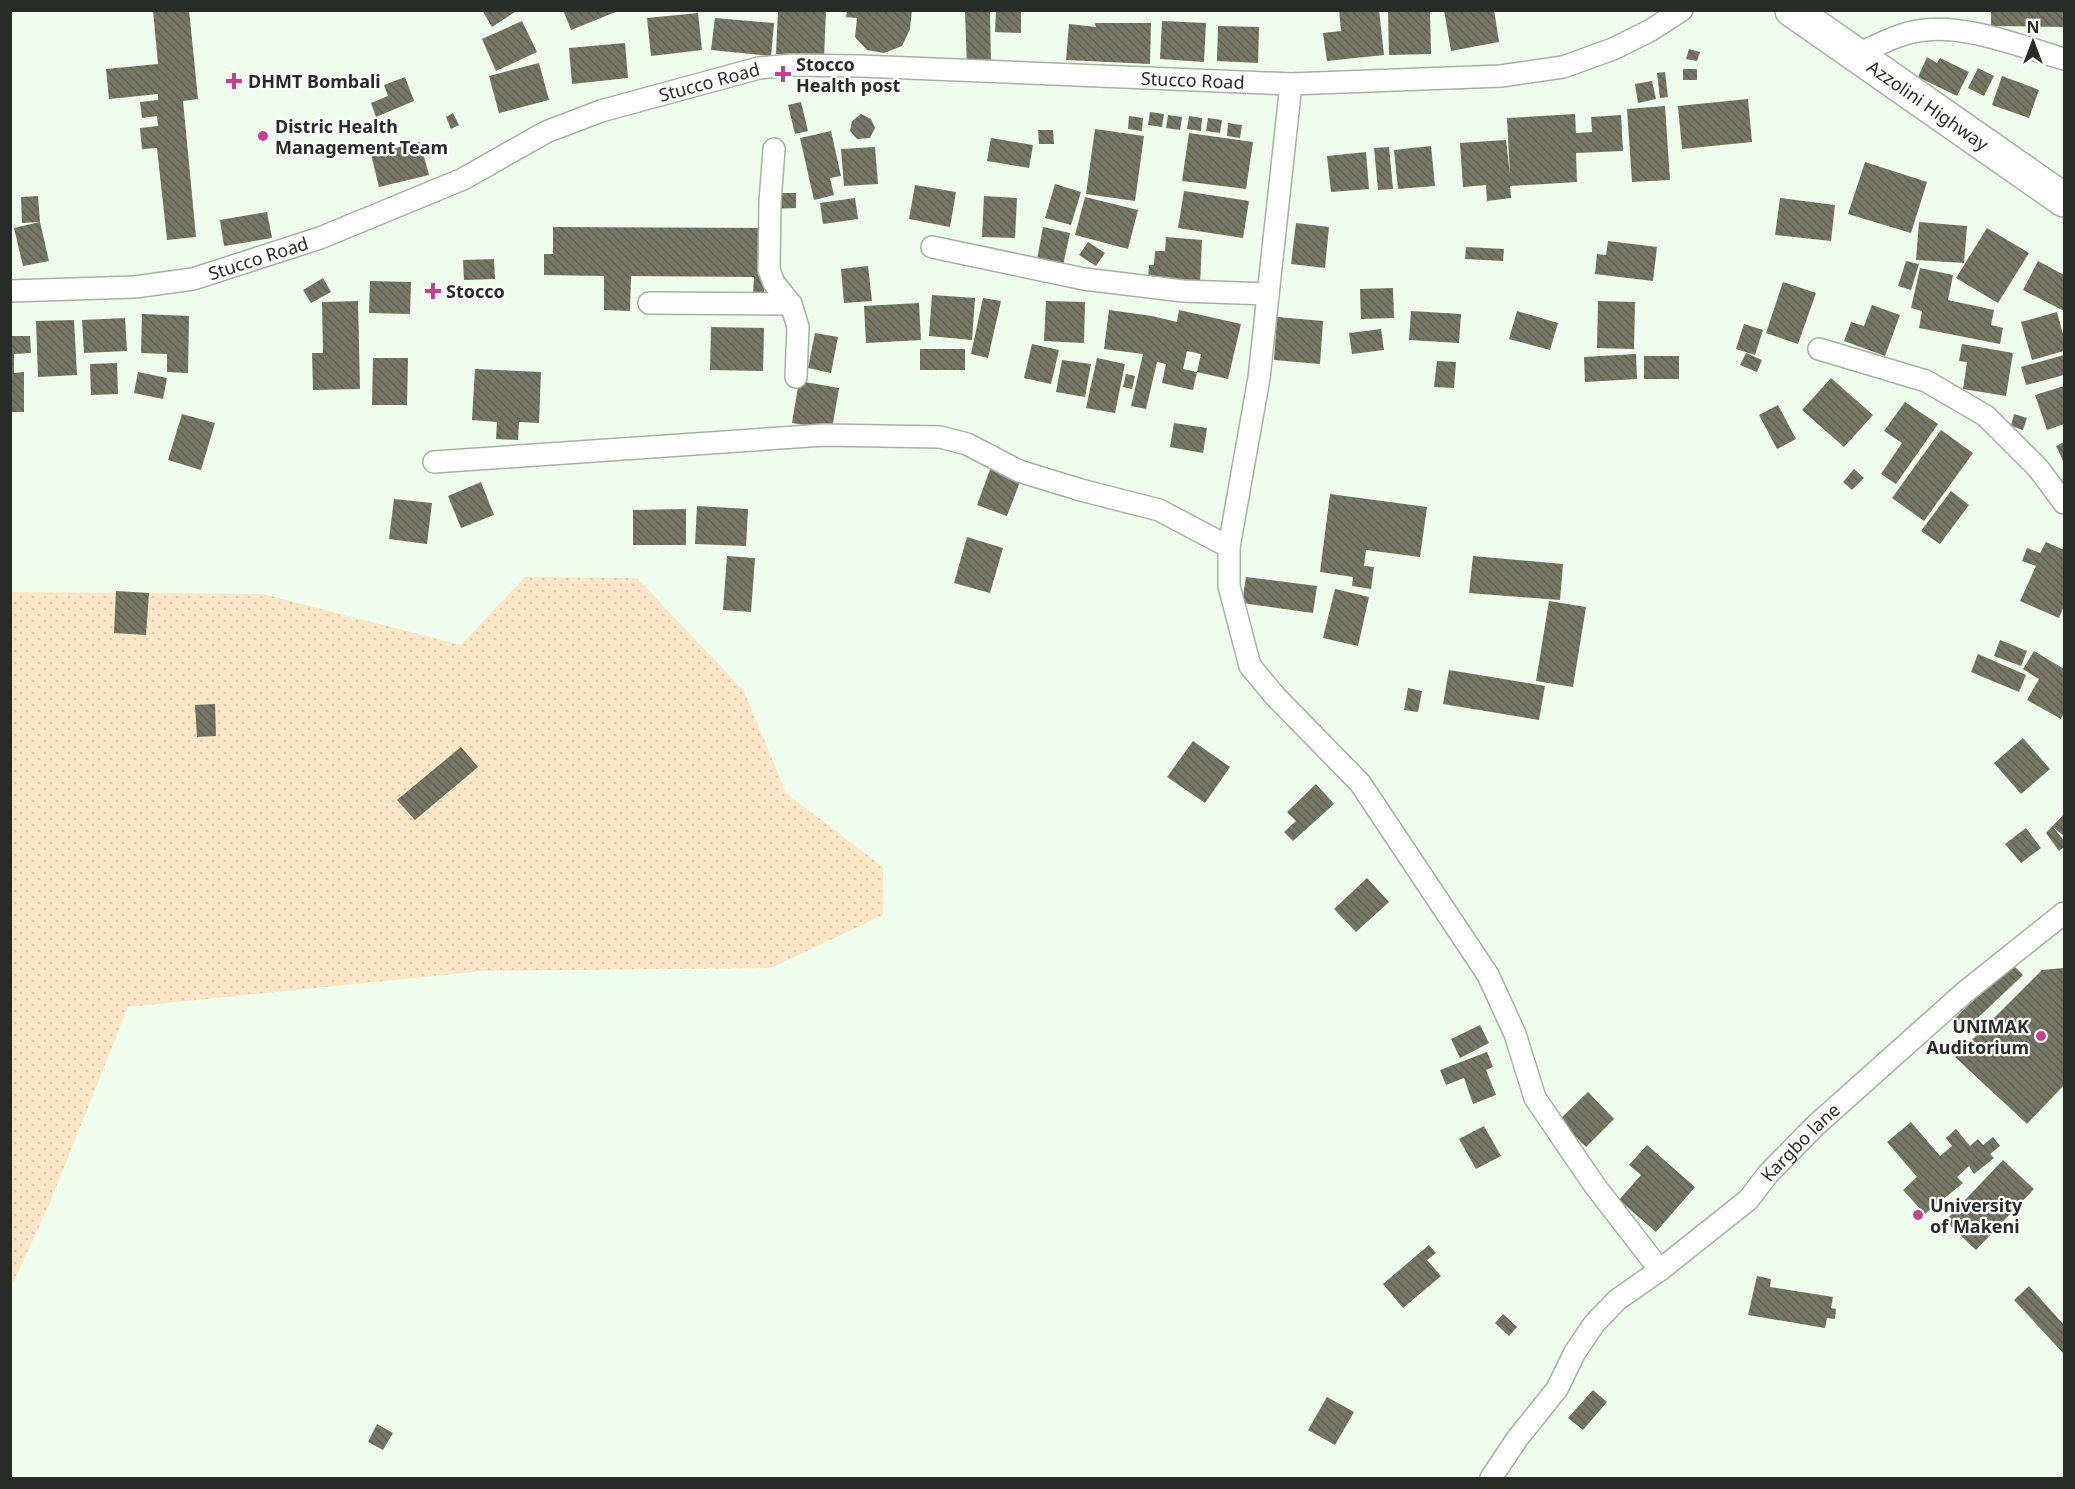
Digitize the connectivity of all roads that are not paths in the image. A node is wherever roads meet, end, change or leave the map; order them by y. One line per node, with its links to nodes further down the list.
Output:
1 (1682, 10): 5 (street, Stucco Road)
2 (1813, 16): 3 (main road, Azzolini Highway)
3 (1856, 55): 4 (street); 7 (main road, Azzolini Highway)
4 (2064, 58)
5 (1292, 84): 9 (street, Stucco Road); 10 (street)
6 (774, 149): 12 (street)
7 (2064, 200)
8 (932, 247): 10 (street)
9 (10, 291)
10 (1268, 294): 17 (street)
11 (650, 303): 12 (street)
12 (791, 304): 14 (street)
13 (1819, 349): 16 (street)
14 (796, 377)
15 (434, 462): 17 (street)
16 (2064, 503)
17 (1229, 547): 19 (street)
18 (2064, 913): 19 (street, Kargbo lane)
19 (1660, 1270): 20 (street, Kargbo lane)
20 (1491, 1479)

